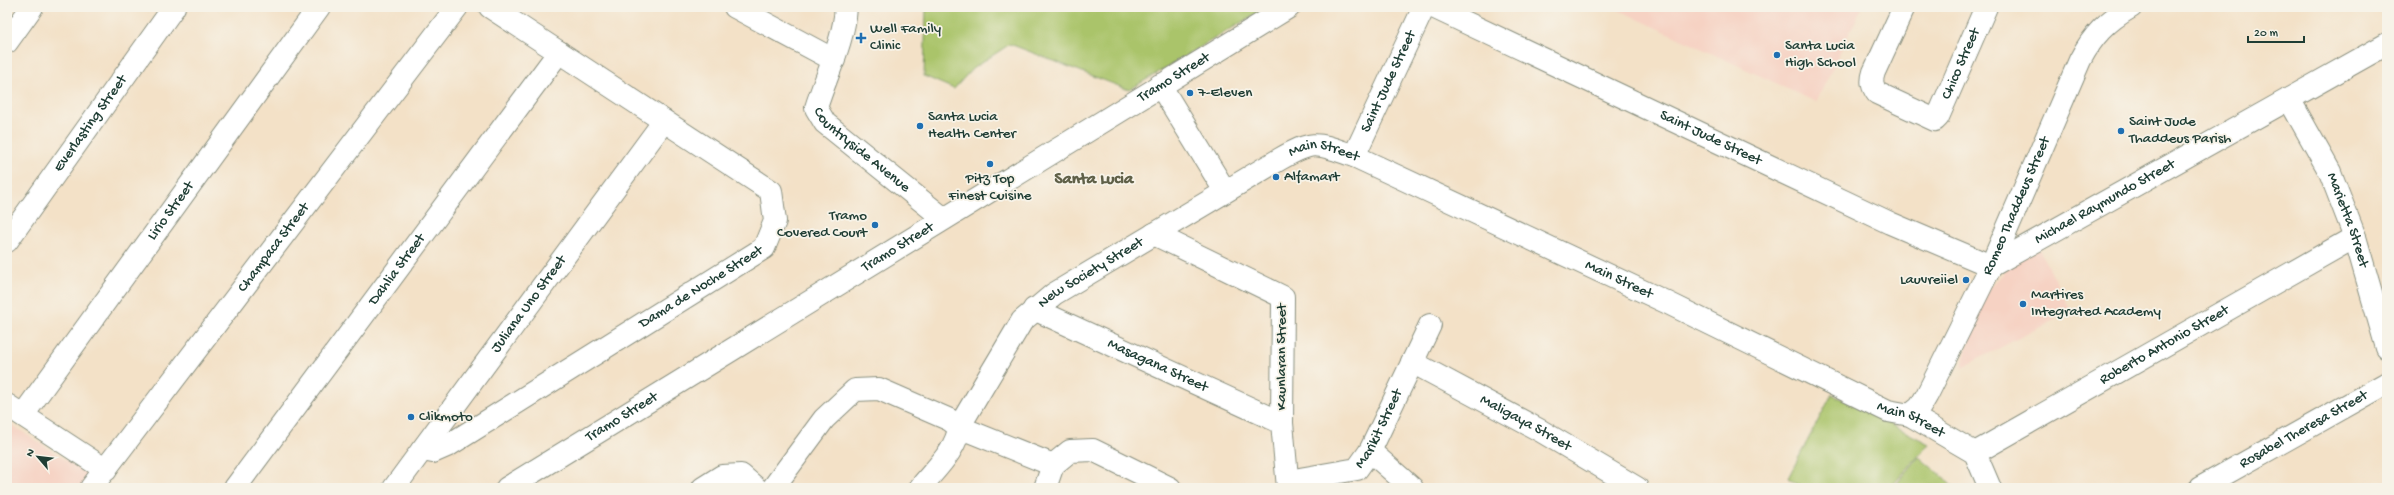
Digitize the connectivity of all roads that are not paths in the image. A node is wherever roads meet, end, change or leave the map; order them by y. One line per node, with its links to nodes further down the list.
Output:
1 (32, 7): 14 (street)
2 (174, 7): 26 (street, Everlasting Street)
3 (319, 7): 33 (street, Lirio Street)
4 (457, 7): 41 (street, Champaca Street)
5 (490, 7): 16 (street, Dama de Noche Street)
6 (735, 7): 17 (street)
7 (846, 7): 17 (street)
8 (1289, 7): 18 (street, Tramo Street)
9 (1424, 7): 21 (street, Saint Jude Street)
10 (1433, 7): 27 (street, Saint Jude Street)
11 (1904, 7): 12 (street, Chico Street)
12 (1986, 7)
13 (2131, 7): 27 (street, Romeo Thaddeus Street)
14 (7, 42)
15 (2387, 44): 19 (street, Michael Raymundo Street)
16 (559, 52): 20 (street, Dama de Noche Street); 45 (street, Dahlia Street)
17 (834, 60): 23 (street, Countryside Avenue)
18 (1160, 85): 22 (street); 23 (street, Tramo Street)
19 (2289, 99): 25 (street, Marietta Street); 27 (street, Michael Raymundo Street)
20 (664, 121): 37 (street, Juliana Uno Street); 37 (street, Dama de Noche Street)
21 (1354, 156): 22 (street, Main Street); 34 (street, Main Street)
22 (1225, 191): 24 (street, New Society Street)
23 (943, 218): 47 (street, Tramo Street)
24 (1154, 234): 28 (street, New Society Street); 35 (street, Kaunlaran Street)
25 (2355, 237): 30 (street, Marietta Street); 39 (street, Roberto Antonio Street)
26 (7, 241)
27 (1991, 266): 34 (street, Romeo Thaddeus Street)
28 (1034, 309): 35 (street, Masagana Street); 36 (street, New Society Street)
29 (1430, 325): 31 (street, Marikit Street)
30 (2387, 348)
31 (1412, 362): 38 (street, Marikit Street); 55 (street, Maligaya Street)
32 (2387, 383): 57 (street, Rosabel Theresa Street)
33 (15, 410): 41 (street)
34 (1910, 415): 39 (street, Main Street)
35 (1282, 423): 43 (street, Kaunlaran Street)
36 (959, 427): 40 (street); 50 (street); 51 (street, New Society Street)
37 (422, 450): 46 (street, Juliana Uno Street)
38 (1370, 451): 43 (street, Marikit Street); 54 (street)
39 (1974, 453): 56 (street)
40 (1053, 465): 42 (street); 52 (street)
41 (106, 470): 44 (street, Champaca Street)
42 (1138, 480): 53 (street)
43 (1288, 484)
44 (91, 488)
45 (235, 488)
46 (394, 488)
47 (507, 488)
48 (703, 488): 49 (street)
49 (756, 488)
50 (773, 488)
51 (920, 488)
52 (1045, 488)
53 (1170, 488)
54 (1412, 488)
55 (1637, 488)
56 (1990, 488)
57 (2200, 488)

